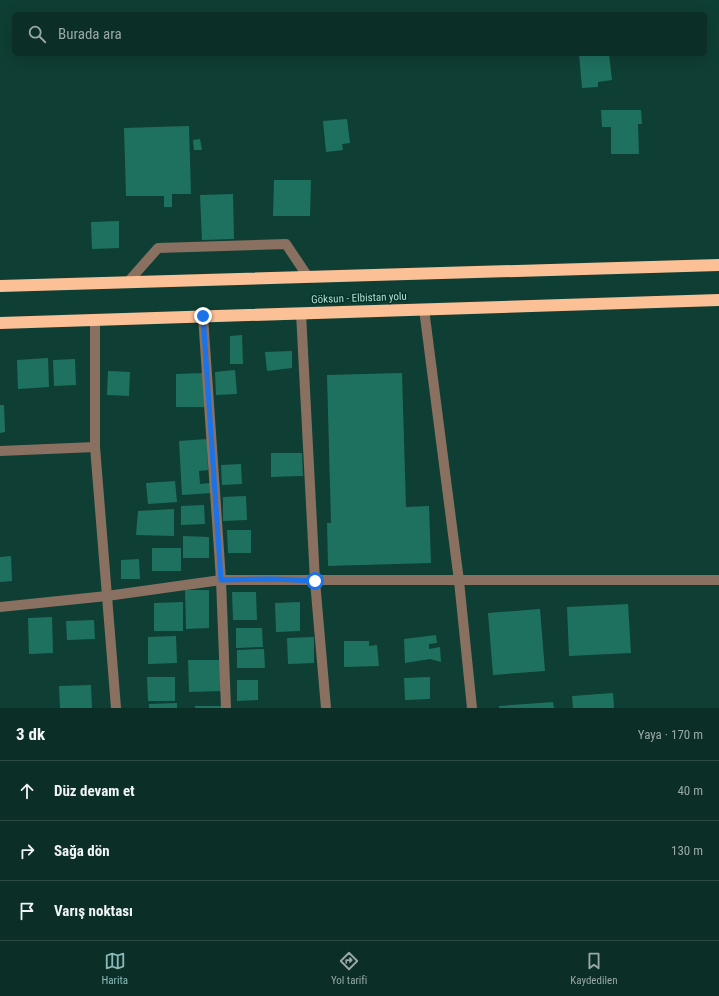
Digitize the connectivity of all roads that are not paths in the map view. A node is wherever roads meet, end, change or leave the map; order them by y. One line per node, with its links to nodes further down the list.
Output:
1 (719, 265): 2 (highway, Göksun - Elbistan yolu)
2 (308, 277): 3 (highway, Göksun - Elbistan yolu); 3 (street)
3 (128, 282): 4 (highway, Göksun - Elbistan yolu)
4 (0, 286)
5 (719, 300): 6 (highway, Göksun - Elbistan yolu)
6 (424, 309): 7 (highway, Göksun - Elbistan yolu); 16 (street)
7 (301, 313): 8 (highway, Göksun - Elbistan yolu); 15 (street)
8 (203, 316): 9 (highway, Göksun - Elbistan yolu); 13 (street)
9 (95, 320): 10 (highway, Göksun - Elbistan yolu); 11 (street)
10 (0, 323)
11 (96, 447): 12 (street); 17 (street)
12 (0, 451)
13 (221, 580): 15 (street); 17 (street); 20 (street)
14 (719, 580): 16 (street)
15 (315, 581): 16 (street); 21 (street)
16 (459, 581): 22 (street)
17 (107, 596): 18 (street); 19 (street)
18 (0, 607)
19 (116, 708)
20 (226, 708)
21 (326, 708)
22 (472, 708)

